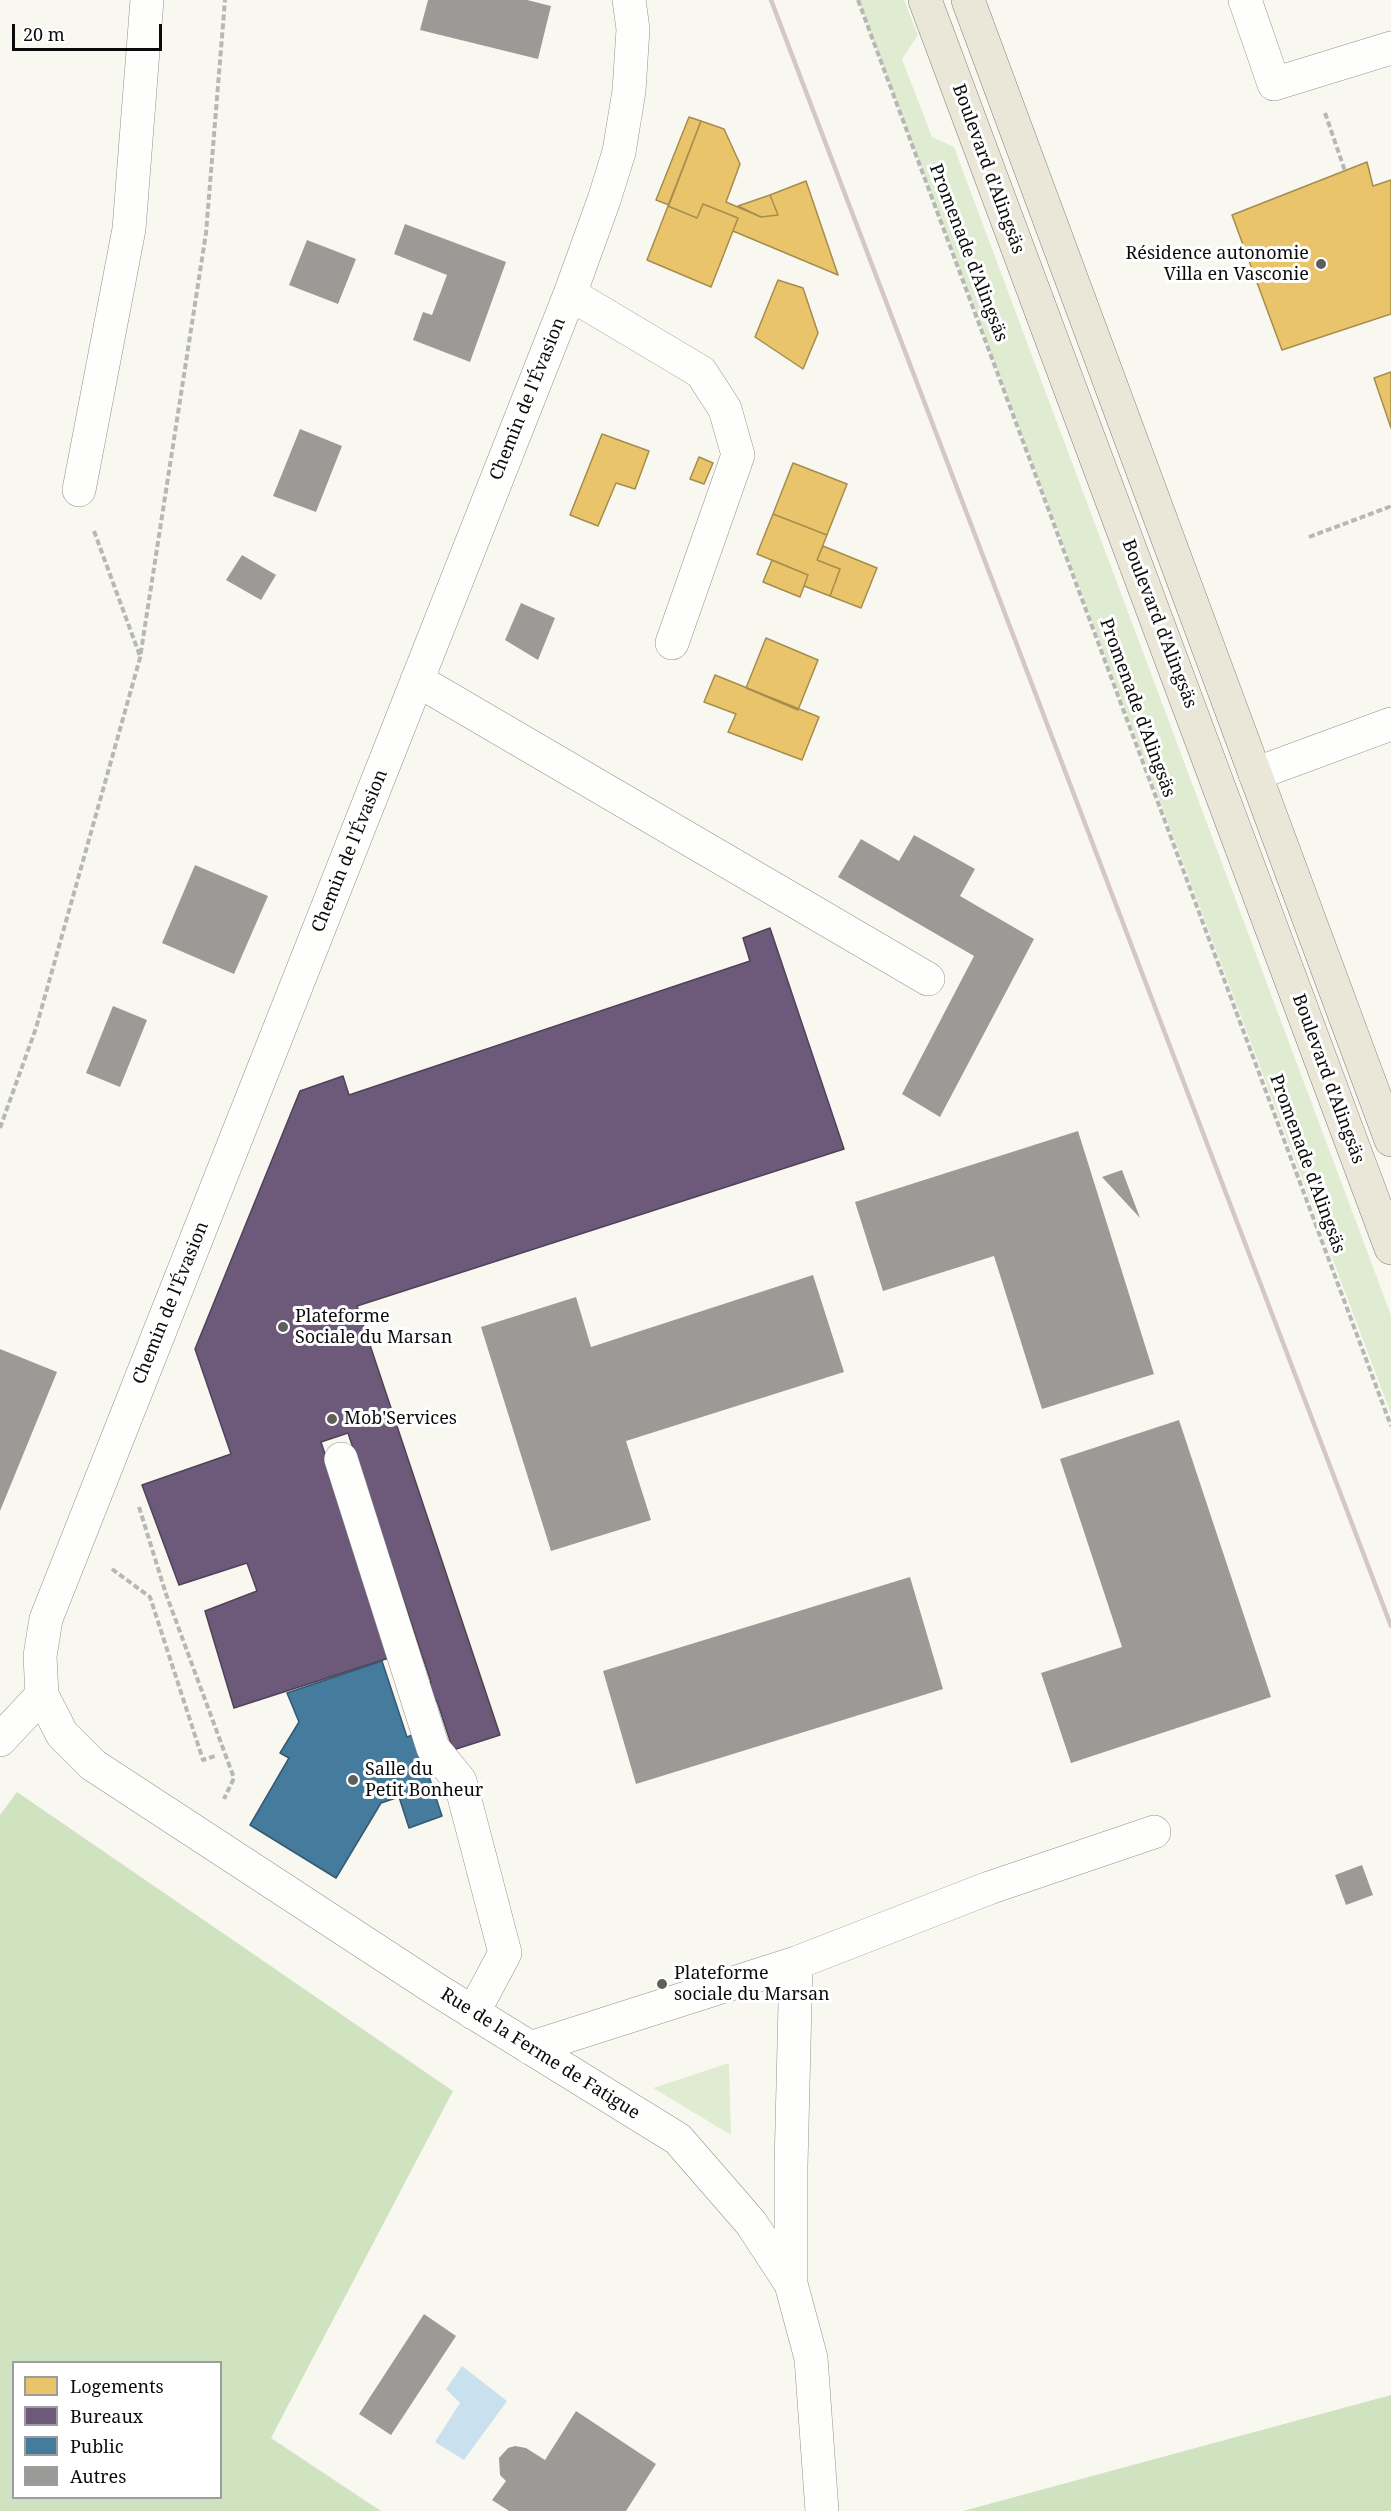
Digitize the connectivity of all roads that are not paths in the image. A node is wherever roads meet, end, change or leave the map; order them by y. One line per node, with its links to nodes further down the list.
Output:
1 (147, 0): 8 (street)
2 (630, 0): 7 (street, Chemin de l'Évasion)
3 (925, 0): 15 (main road, Boulevard d'Alingsäs)
4 (968, 0): 12 (main road, Boulevard d'Alingsäs)
5 (1245, 0): 6 (street)
6 (1391, 48)
7 (570, 294): 9 (street); 10 (street, Chemin de l'Évasion)
8 (79, 490)
9 (672, 643)
10 (417, 680): 13 (street); 17 (street, Chemin de l'Évasion)
11 (1391, 724): 12 (street)
12 (1255, 774): 14 (main road, Boulevard d'Alingsäs)
13 (928, 979)
14 (1391, 1140)
15 (1391, 1248)
16 (341, 1459): 22 (street)
17 (42, 1695): 18 (street, Chemin de l'Évasion); 19 (street)
18 (62, 1734): 22 (street, Rue de la Ferme de Fatigue)
19 (0, 1740)
20 (1154, 1832): 21 (street)
21 (796, 1963): 23 (street); 24 (street)
22 (473, 2013): 23 (street, Rue de la Ferme de Fatigue)
23 (530, 2048): 24 (street, Rue de la Ferme de Fatigue)
24 (791, 2284): 25 (street, Rue de la Ferme de Fatigue)
25 (822, 2511)

